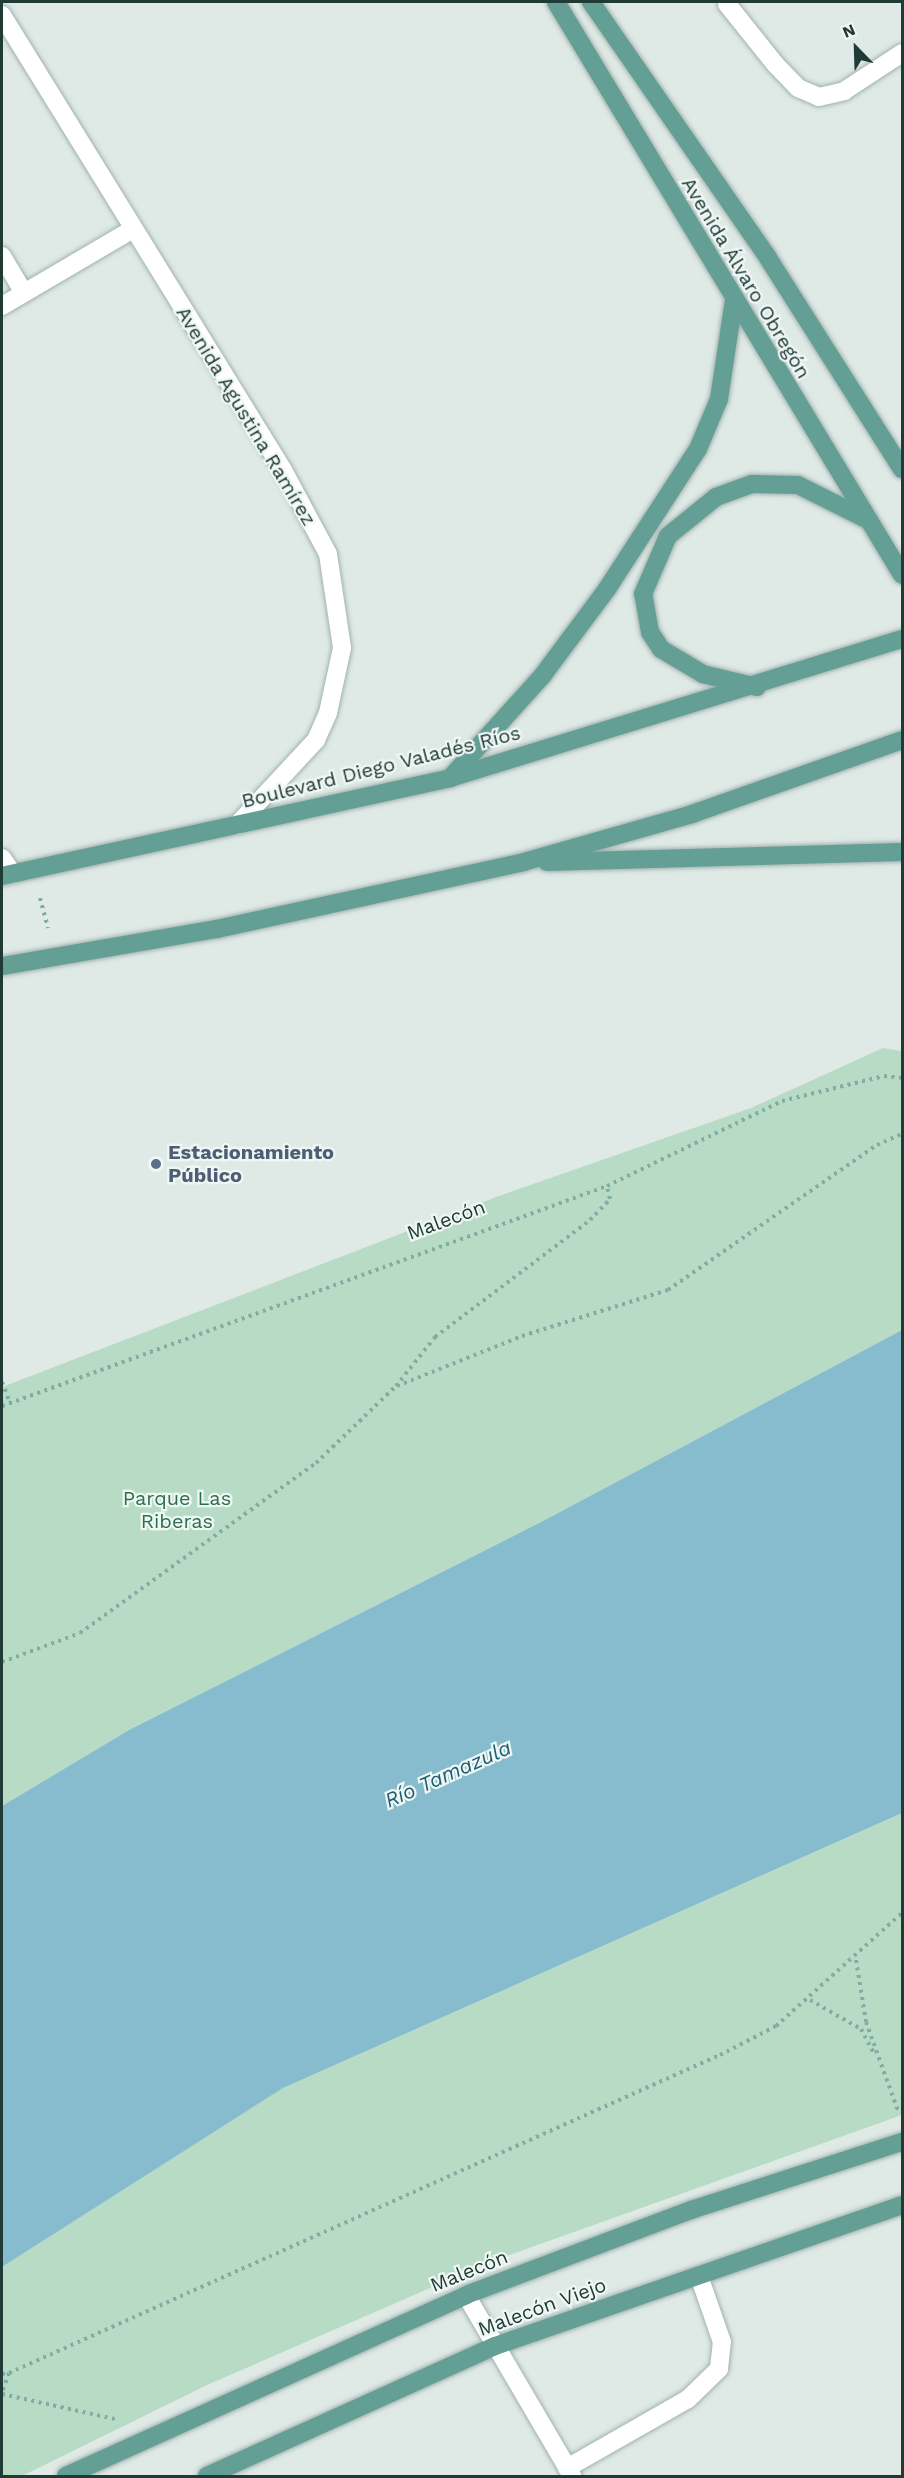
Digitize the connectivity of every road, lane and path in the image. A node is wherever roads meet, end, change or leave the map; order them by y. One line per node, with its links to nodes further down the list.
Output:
1 (556, 2): 9 (main road, Avenida Álvaro Obregón)
2 (591, 2): 11 (main road, Avenida Álvaro Obregón)
3 (727, 4): 5 (street)
4 (2, 15): 6 (street, Avenida Agustina Ramírez)
5 (903, 53)
6 (133, 229): 8 (street); 18 (street, Avenida Agustina Ramírez)
7 (2, 256): 8 (street)
8 (24, 293): 10 (street)
9 (734, 300): 12 (main road, Avenida Álvaro Obregón); 17 (main road)
10 (2, 306)
11 (903, 469)
12 (867, 520): 13 (main road, Avenida Álvaro Obregón); 15 (main road)
13 (903, 575)
14 (903, 639): 15 (main road, Boulevard Diego Valadés Ríos)
15 (760, 687): 17 (main road, Boulevard Diego Valadés Ríos)
16 (903, 740): 21 (main road)
17 (450, 778): 18 (main road, Boulevard Diego Valadés Ríos)
18 (237, 825): 22 (main road, Boulevard Diego Valadés Ríos)
19 (903, 852): 21 (main road)
20 (2, 858): 23 (street)
21 (524, 862): 24 (main road)
22 (33, 870): 23 (main road, Boulevard Diego Valadés Ríos); 24 (path)
23 (7, 875)
24 (55, 958): 25 (main road)
25 (2, 966)
26 (903, 1078): 28 (path, Malecón)
27 (903, 1134): 30 (path)
28 (607, 1186): 30 (path); 31 (path, Malecón)
29 (2, 1382): 31 (path)
30 (396, 1386): 33 (path)
31 (10, 1403): 32 (path, Malecón)
32 (2, 1406)
33 (2, 1662)
34 (903, 1913): 35 (path)
35 (856, 1959): 36 (path); 37 (path)
36 (809, 1999): 37 (path); 44 (path)
37 (877, 2061): 38 (path)
38 (903, 2123)
39 (903, 2142): 42 (main road, Malecón)
40 (903, 2205): 41 (main road, Malecón Viejo)
41 (699, 2276): 43 (main road, Malecón Viejo); 48 (street)
42 (466, 2295): 43 (street); 47 (main road, Malecón)
43 (495, 2346): 48 (street); 50 (main road, Malecón Viejo)
44 (9, 2373): 45 (path); 46 (path)
45 (2, 2374)
46 (2, 2393): 47 (path)
47 (160, 2430): 49 (main road, Malecón)
48 (569, 2472)
49 (66, 2476)
50 (207, 2476)

